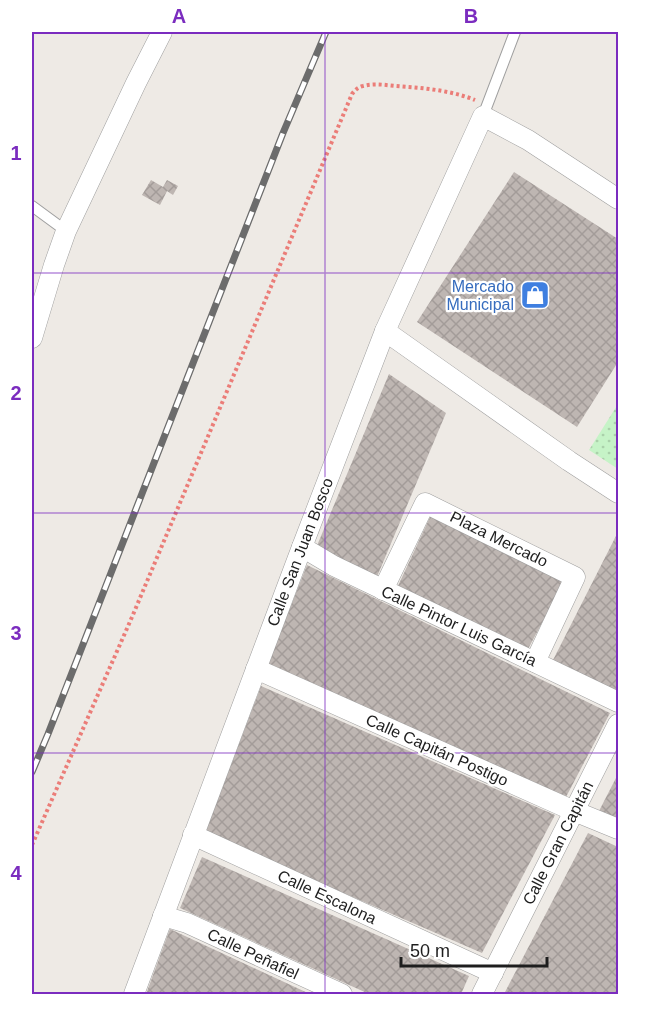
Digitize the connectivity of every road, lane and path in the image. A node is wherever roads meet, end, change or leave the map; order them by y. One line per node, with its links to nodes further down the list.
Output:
1 (162, 32): 6 (street)
2 (515, 32): 3 (lane)
3 (486, 110): 4 (street); 7 (street, Calle San Juan Bosco); 19 (path)
4 (618, 199)
5 (32, 206): 6 (lane)
6 (66, 231): 8 (street)
7 (385, 331): 9 (street); 10 (street, Calle San Juan Bosco)
8 (32, 338)
9 (618, 493)
10 (302, 547): 11 (street, Calle Pintor Luis García); 13 (street, Calle San Juan Bosco)
11 (383, 590): 12 (street, Calle Pintor Luis García); 12 (street, Plaza Mercado)
12 (535, 662): 14 (street, Calle Pintor Luis García)
13 (256, 669): 16 (street, Calle Capitán Postigo); 18 (street, Calle San Juan Bosco)
14 (618, 702)
15 (618, 724): 16 (street, Calle Gran Capitán)
16 (574, 811): 17 (street, Calle Capitán Postigo); 21 (street, Calle Gran Capitán)
17 (618, 829)
18 (194, 835): 20 (street, Calle San Juan Bosco); 21 (street, Calle Escalona)
19 (32, 846)
20 (163, 916): 22 (street, Calle San Juan Bosco); 23 (street, Calle Peñafiel)
21 (493, 973): 24 (street, Calle Gran Capitán)
22 (134, 994)
23 (342, 994)
24 (482, 994)

